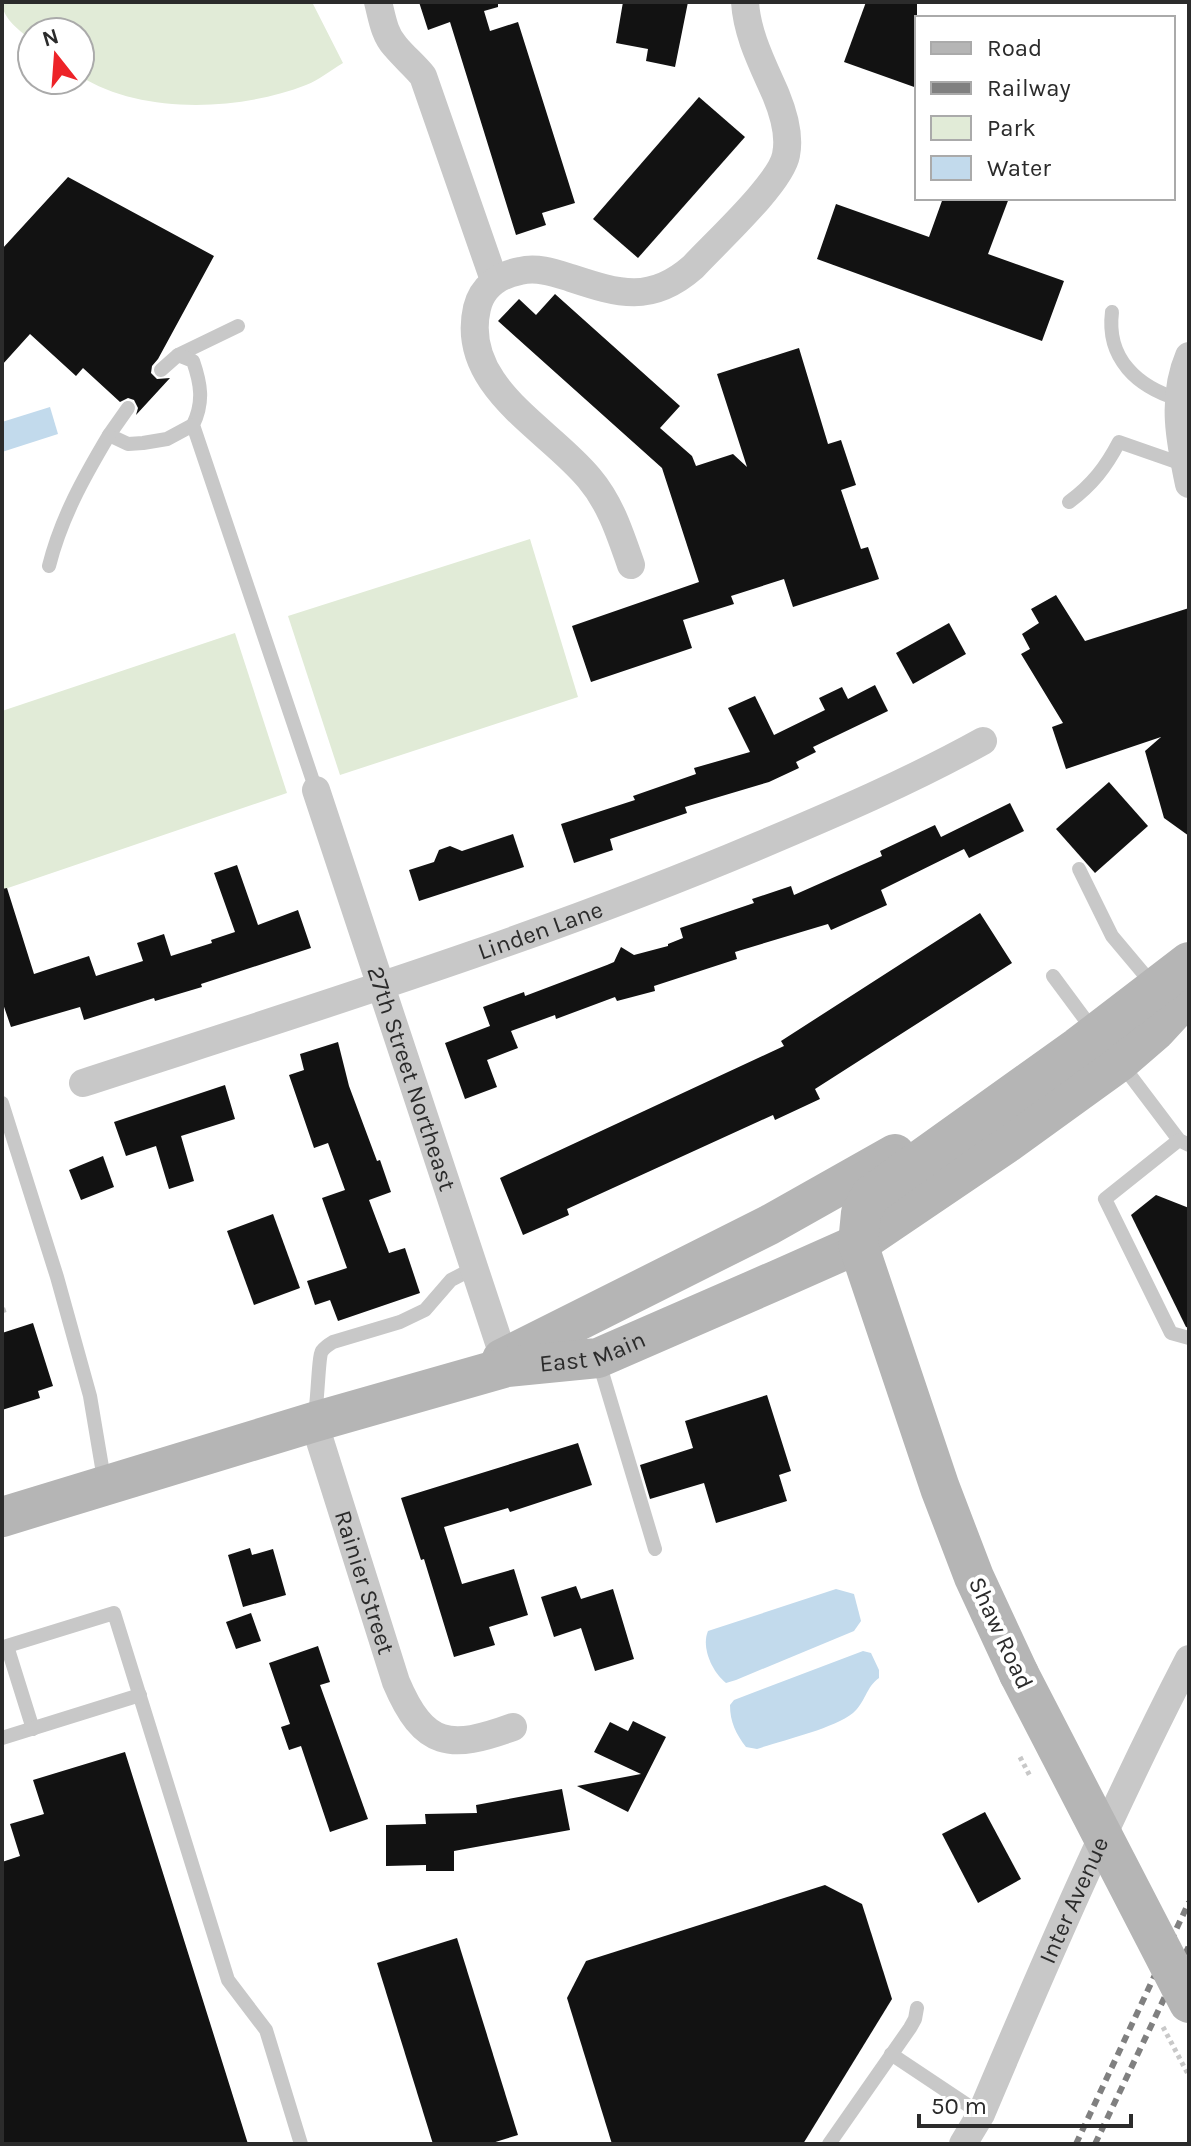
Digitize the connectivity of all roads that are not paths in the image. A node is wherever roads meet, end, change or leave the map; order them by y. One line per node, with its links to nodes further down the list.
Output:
1 (378, 2): 3 (street)
2 (745, 2): 3 (street)
3 (494, 280): 15 (street)
4 (1112, 312): 9 (lane)
5 (238, 326): 6 (lane)
6 (178, 355): 8 (lane); 11 (lane)
7 (1189, 356): 9 (street)
8 (161, 370)
9 (1178, 399): 13 (street)
10 (128, 408): 12 (lane)
11 (193, 425): 12 (lane); 18 (lane)
12 (109, 435): 16 (lane)
13 (1187, 474): 14 (lane)
14 (1069, 502)
15 (631, 565)
16 (49, 566)
17 (983, 741): 22 (street, Linden Lane)
18 (316, 790): 22 (street, 27th Street Northeast)
19 (1079, 869): 23 (lane)
20 (1189, 962): 23 (main road, East Main)
21 (1053, 976): 24 (lane)
22 (381, 986): 25 (street, Linden Lane); 29 (street, 27th Street Northeast)
23 (1172, 991): 24 (main road, East Main)
24 (1098, 1047): 27 (lane); 28 (main road, East Main); 30 (main road, East Main)
25 (83, 1083)
26 (2, 1103): 35 (lane)
27 (1184, 1143): 31 (lane)
28 (858, 1244): 30 (main road, East Main); 32 (main road, East Main); 43 (main road, Shaw Road, bridge)
29 (474, 1268): 33 (street, 27th Street Northeast); 34 (lane)
30 (618, 1299): 33 (main road, East Main)
31 (1189, 1338)
32 (598, 1358): 33 (main road, East Main); 37 (lane)
33 (505, 1363): 34 (main road, East Main)
34 (314, 1422): 35 (main road, East Main); 40 (street, Rainier Street)
35 (105, 1485): 36 (main road, East Main)
36 (2, 1517)
37 (655, 1549)
38 (1189, 1659): 46 (street, Inter Avenue)
39 (140, 1695): 41 (lane); 41 (lane); 47 (lane)
40 (513, 1727)
41 (33, 1729): 42 (lane)
42 (2, 1738)
43 (1189, 2003)
44 (917, 2008): 45 (lane)
45 (891, 2054): 46 (lane); 48 (lane)
46 (981, 2114): 49 (street, Inter Avenue)
47 (301, 2144)
48 (829, 2144)
49 (963, 2144)

